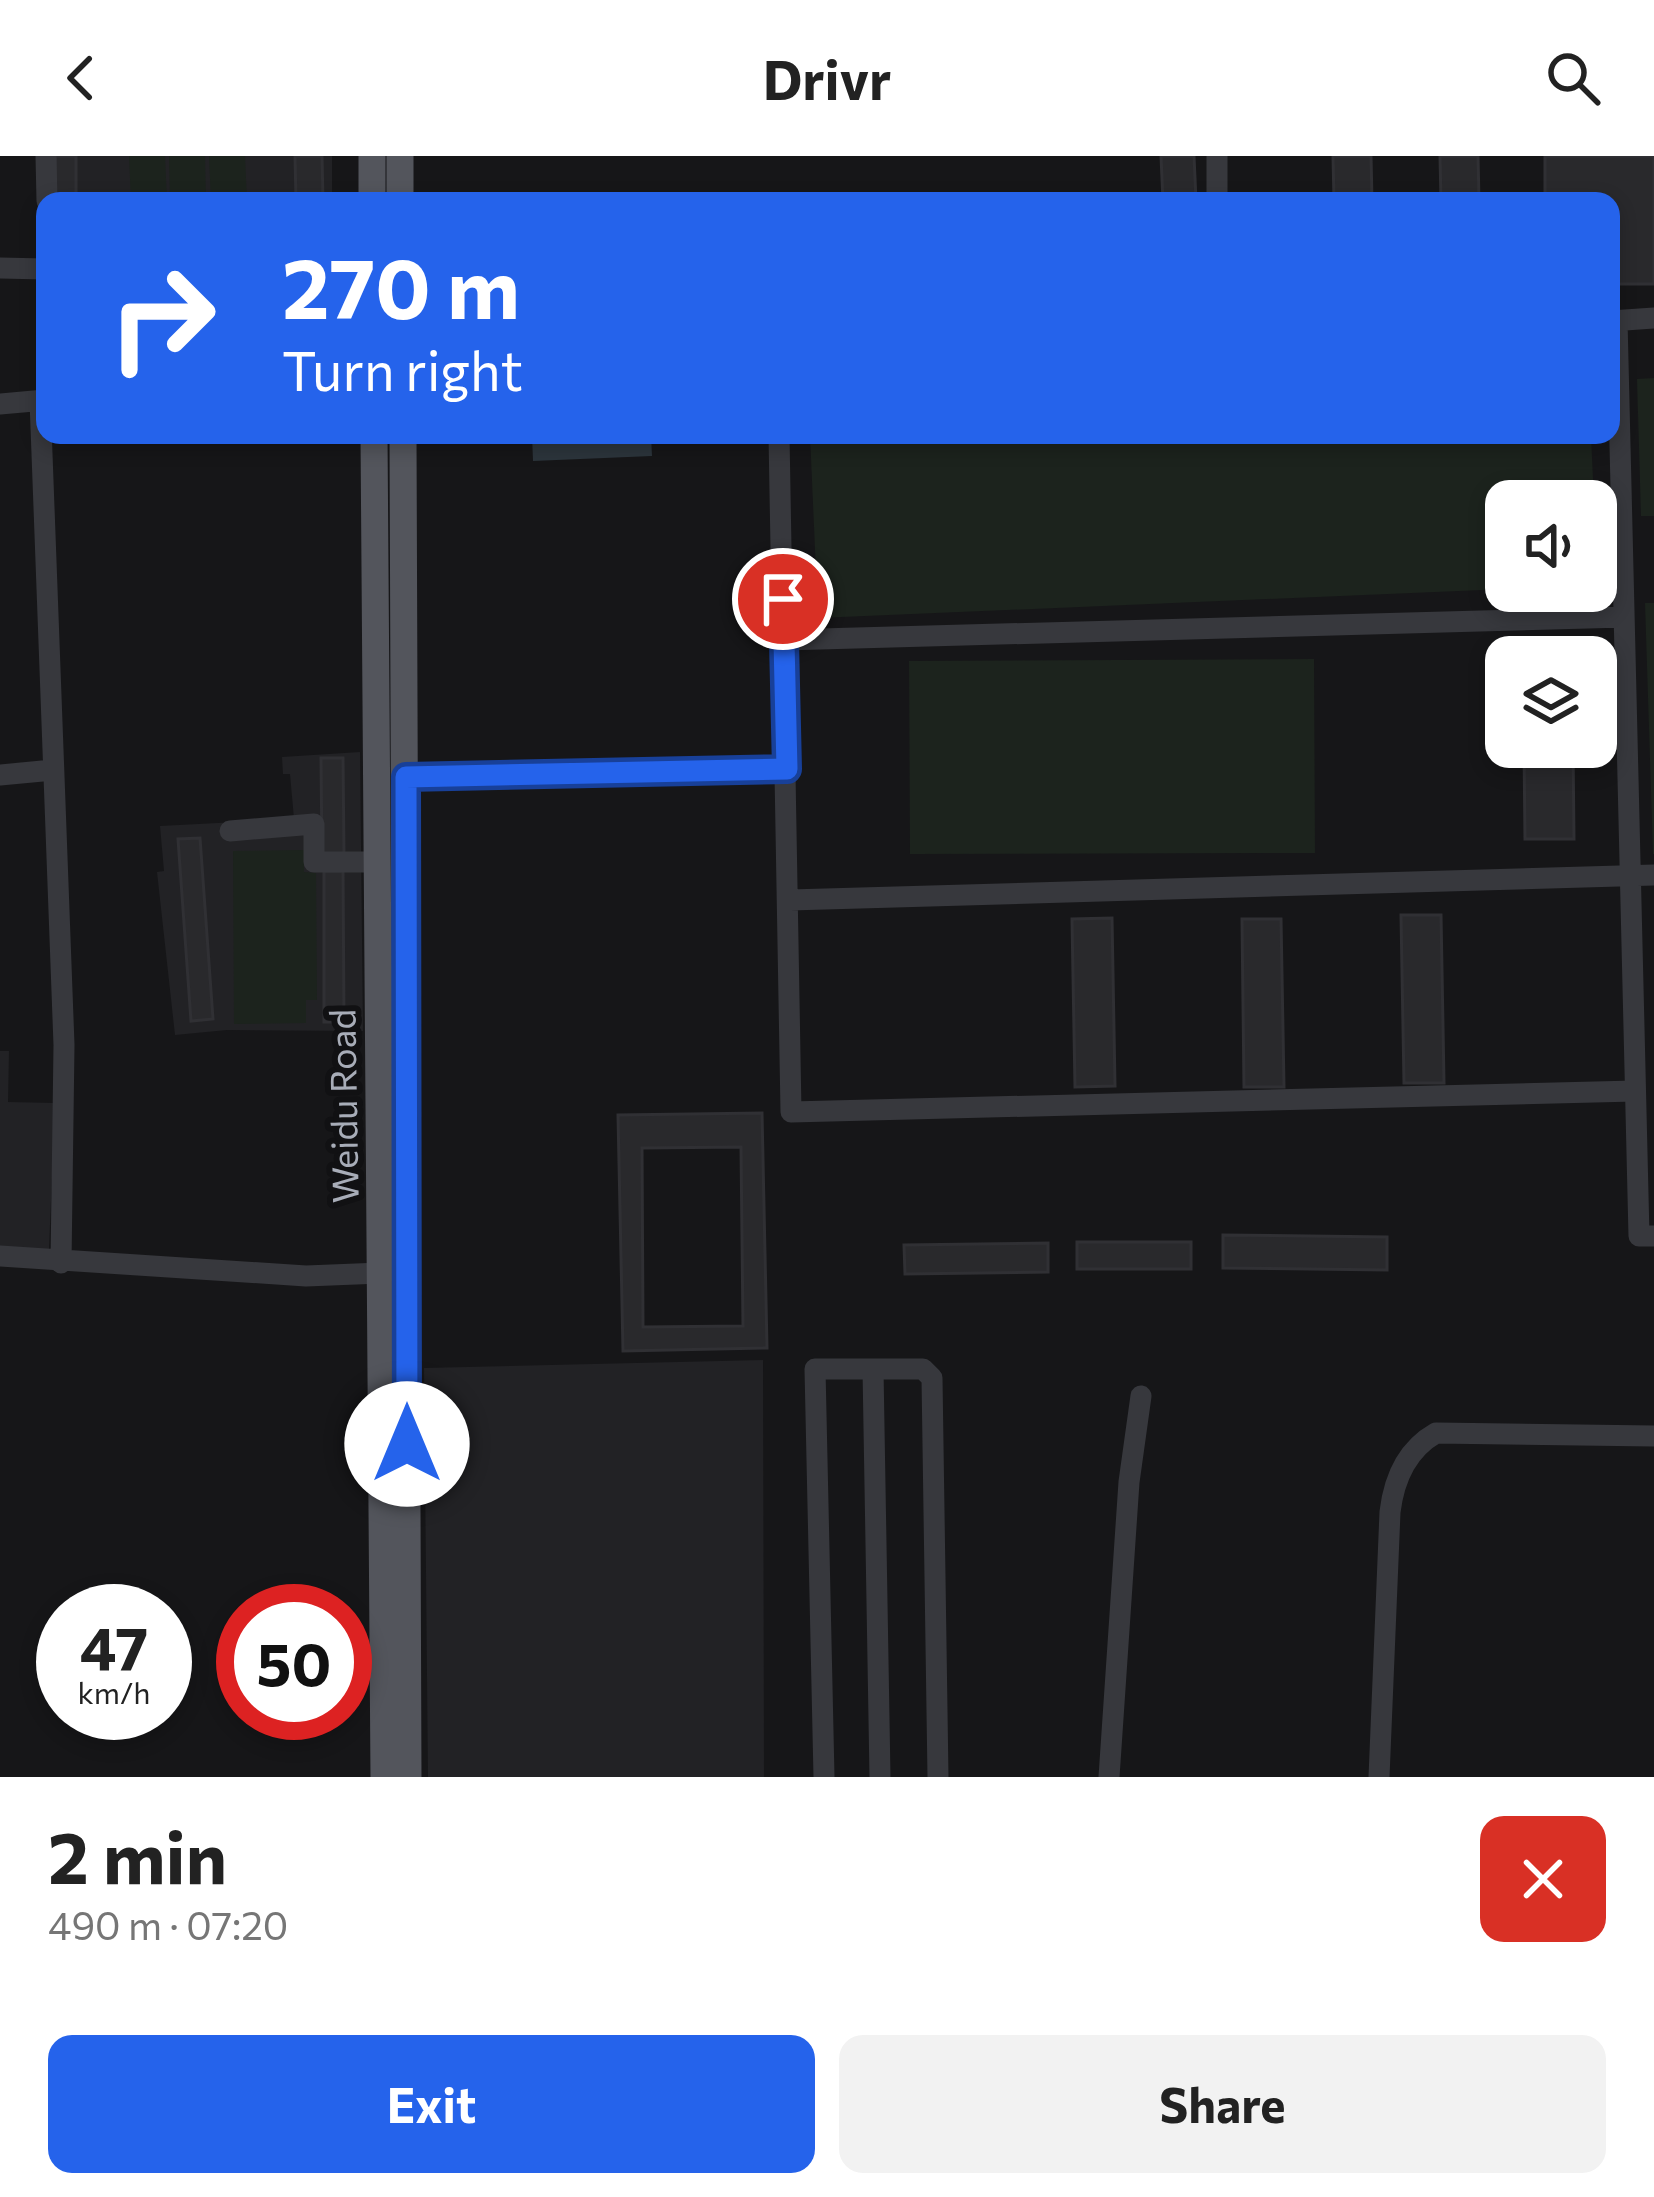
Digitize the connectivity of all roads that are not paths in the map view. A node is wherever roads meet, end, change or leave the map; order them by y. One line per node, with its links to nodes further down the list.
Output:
1 (46, 156): 5 (street)
2 (372, 156): 6 (main road)
3 (400, 156): 7 (main road)
4 (1216, 156): 8 (street)
5 (47, 192)
6 (372, 192)
7 (400, 192)
8 (1217, 192)
9 (0, 268): 10 (street)
10 (36, 268)
11 (1654, 318): 12 (street)
12 (1620, 320)
13 (36, 401): 14 (street)
14 (0, 404)
15 (44, 444): 23 (street)
16 (374, 444): 27 (main road, Weidu Road)
17 (403, 444): 25 (main road, Weidu Road)
18 (779, 444): 21 (street)
19 (1618, 444): 20 (street)
20 (1624, 617): 21 (street); 29 (street)
21 (784, 640): 22 (street)
22 (787, 769): 25 (street); 30 (street)
23 (53, 770): 24 (street); 34 (street)
24 (0, 775)
25 (406, 777): 40 (main road, Weidu Road)
26 (230, 831): 27 (street)
27 (377, 862): 35 (main road, Weidu Road)
28 (1654, 875): 29 (street)
29 (1630, 876): 30 (street); 31 (street)
30 (790, 901): 31 (street)
31 (1635, 1091): 32 (street)
32 (1654, 1236)
33 (0, 1256): 34 (street)
34 (61, 1263): 35 (street)
35 (381, 1273): 39 (main road, Weidu Road)
36 (873, 1369): 41 (street); 42 (street); 43 (street)
37 (1142, 1396): 44 (street)
38 (1654, 1436): 45 (street)
39 (384, 1777)
40 (408, 1777)
41 (824, 1777)
42 (880, 1777)
43 (938, 1777)
44 (1109, 1777)
45 (1379, 1777)

